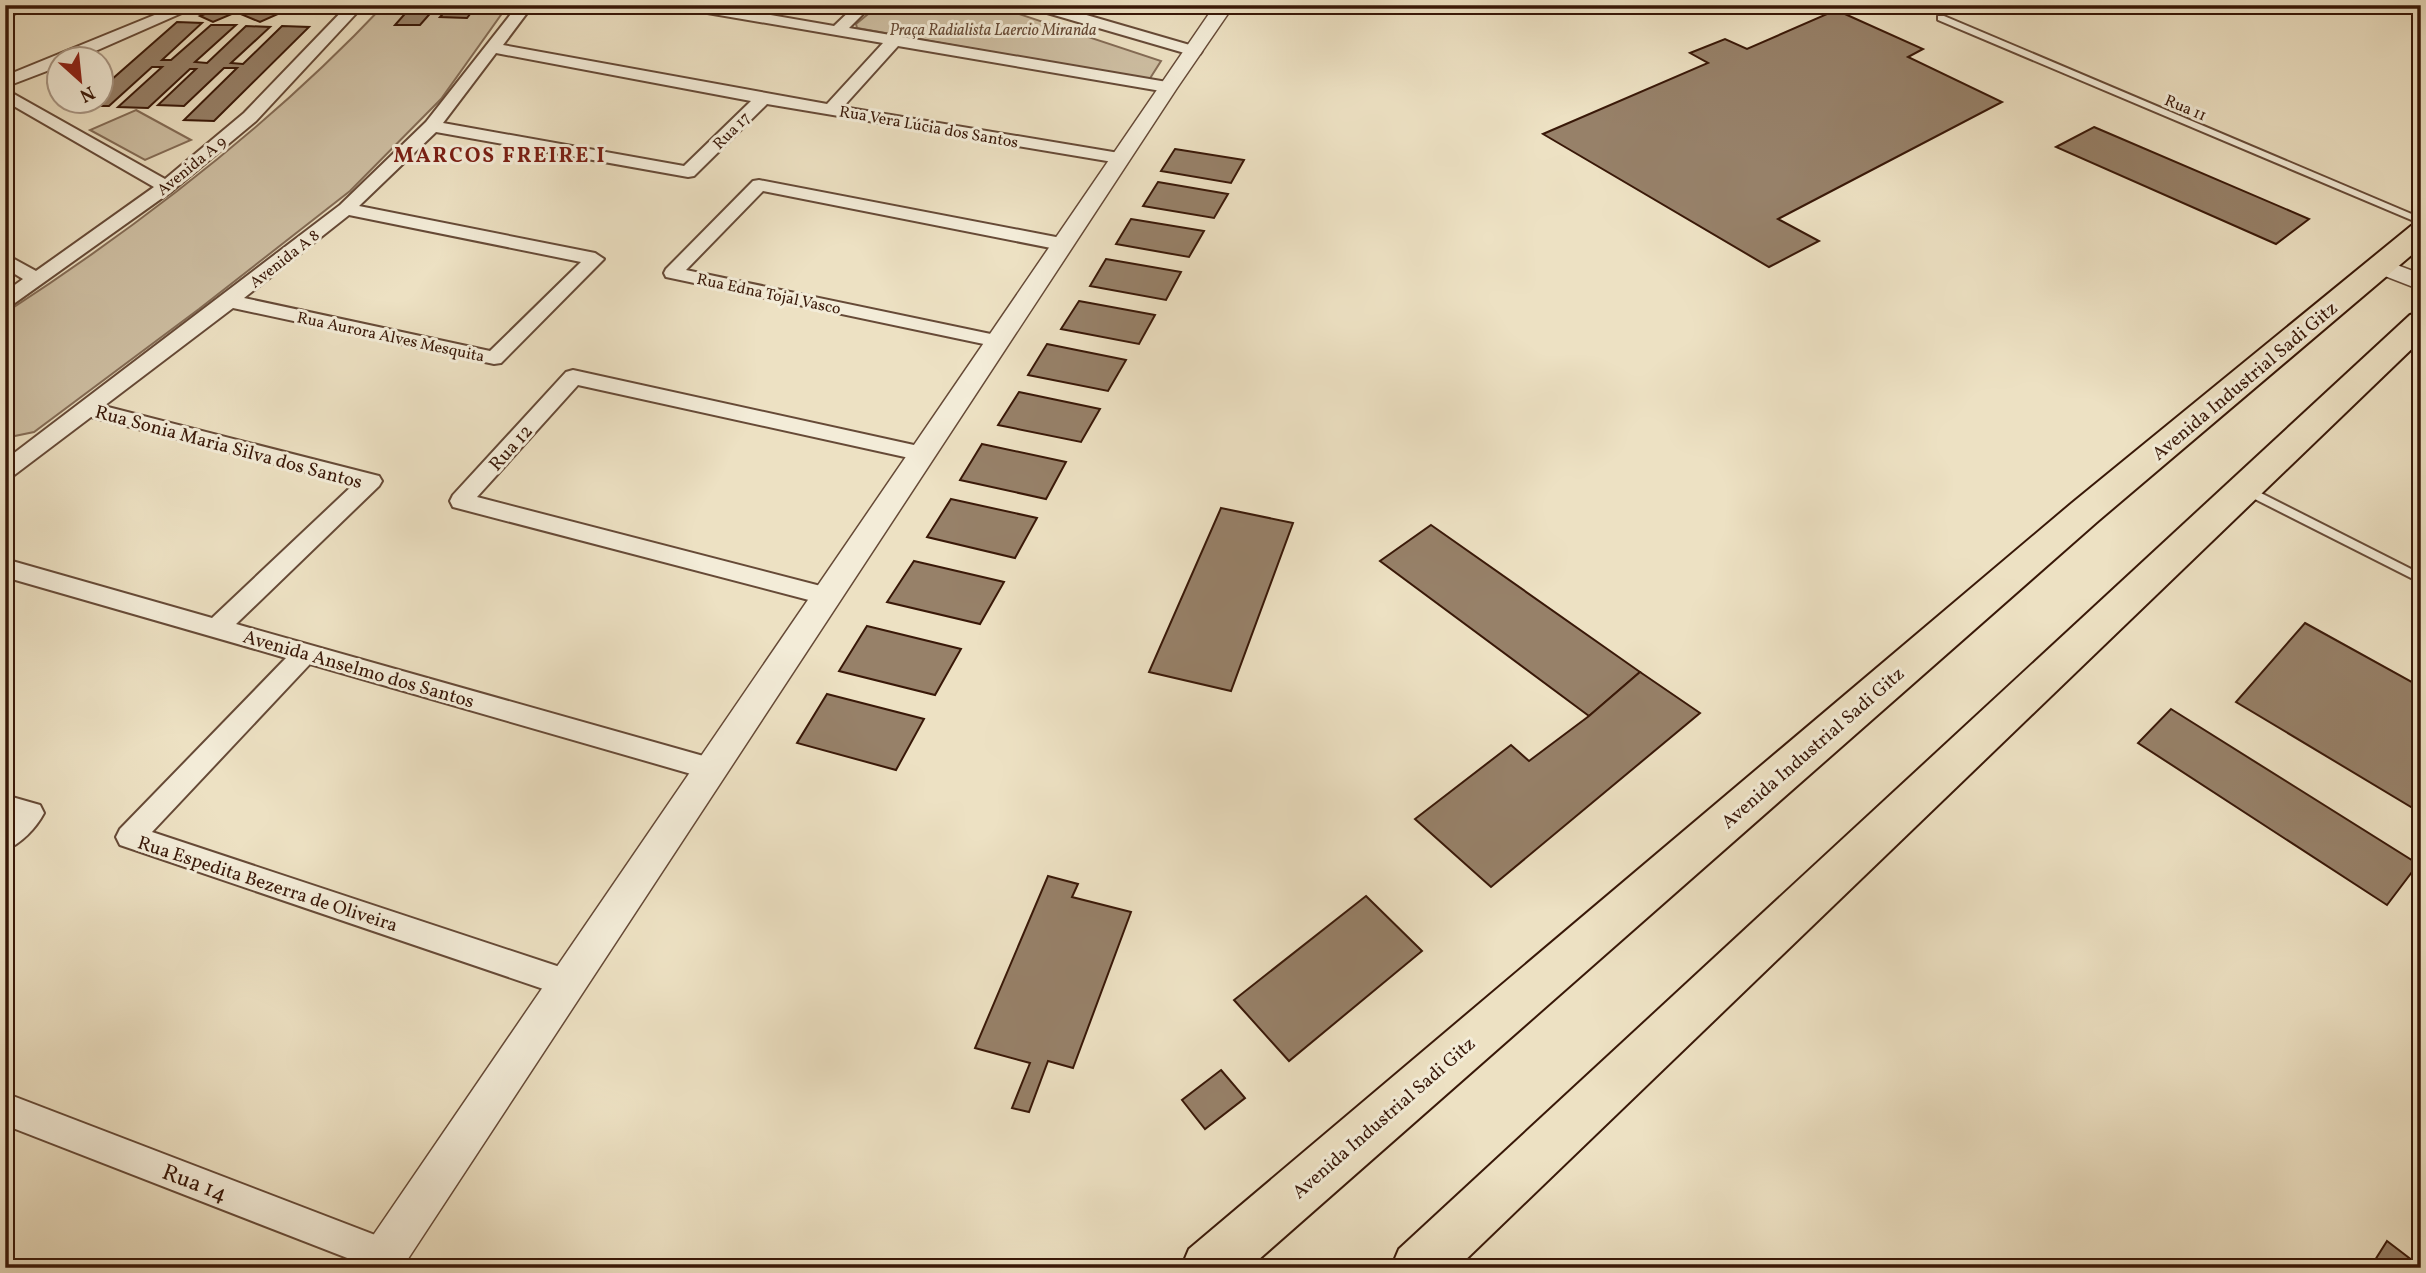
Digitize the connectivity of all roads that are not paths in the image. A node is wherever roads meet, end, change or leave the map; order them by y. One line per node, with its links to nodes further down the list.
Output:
1 (19, 5): 9 (main road)
2 (193, 5): 13 (street)
3 (357, 5): 24 (street, Avenida A 9)
4 (526, 5): 14 (street, Avenida A 8)
5 (684, 5): 11 (street)
6 (865, 5): 11 (street)
7 (1035, 5): 15 (street)
8 (1225, 5): 15 (street)
9 (5, 10)
10 (1941, 18): 26 (lane, Rua 11)
11 (838, 30): 12 (street)
12 (895, 40): 18 (street); 21 (street, Rua Vera Lúcia dos Santos)
13 (94, 46)
14 (492, 48): 20 (street, Rua 17); 22 (street, Avenida A 8)
15 (1194, 51): 18 (street)
16 (46, 66): 17 (street)
17 (5, 82)
18 (1167, 87): 23 (street)
19 (5, 94): 24 (street)
20 (763, 98): 21 (street); 22 (street, Rua 17)
21 (831, 110): 23 (street, Rua Vera Lúcia dos Santos)
22 (432, 126): 25 (street, Avenida A 8)
23 (1119, 158): 27 (street)
24 (166, 187): 29 (street, Avenida A 9)
25 (346, 209): 32 (street, Avenida A 8); 32 (street, Rua Aurora Alves Mesquita)
26 (2411, 241): 30 (street); 50 (main road, Avenida Industrial Sadi Gitz)
27 (1061, 244): 34 (street); 34 (street, Rua Edna Tojal Vasco)
28 (5, 260): 29 (street)
29 (37, 279): 31 (street, Avenida A 9)
30 (2421, 283)
31 (5, 301)
32 (229, 302): 35 (street, Avenida A 8)
33 (2421, 322): 38 (main road)
34 (998, 341): 36 (street)
35 (88, 409): 37 (street, Avenida A 8); 42 (street, Rua Sonia Maria Silva dos Santos)
36 (923, 454): 41 (street); 41 (street, Rua 12)
37 (9, 464)
38 (2245, 489): 40 (lane); 51 (main road)
39 (5, 568): 42 (street, Avenida Anselmo dos Santos)
40 (2421, 579)
41 (828, 596): 44 (street)
42 (217, 628): 43 (street, Avenida Anselmo dos Santos)
43 (306, 653): 44 (street, Avenida Anselmo dos Santos); 47 (street, Rua Espedita Bezerra de Oliveira)
44 (712, 769): 47 (street)
45 (5, 806): 46 (street)
46 (5, 838)
47 (568, 983): 49 (street)
48 (5, 1109): 49 (street, Rua 14)
49 (380, 1262)
50 (1209, 1268)
51 (1418, 1268)

